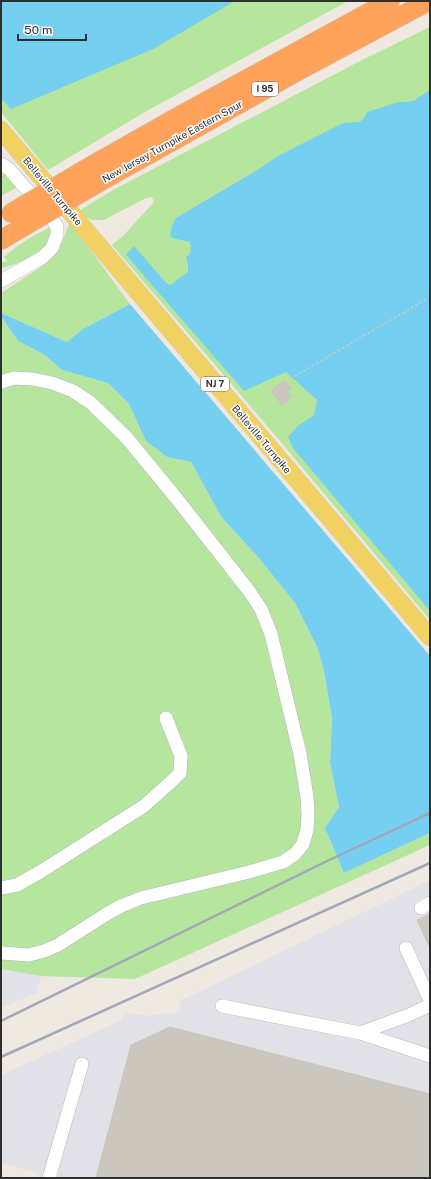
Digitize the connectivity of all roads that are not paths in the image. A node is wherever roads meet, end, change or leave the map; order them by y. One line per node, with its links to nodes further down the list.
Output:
1 (390, 1): 5 (highway, New Jersey Turnpike Eastern Spur / I 95)
2 (429, 1): 5 (highway, New Jersey Turnpike Eastern Spur / I 95)
3 (1, 130): 10 (main road, Belleville Turnpike / NJ 7)
4 (1, 164): 8 (street)
5 (97, 173): 6 (highway, New Jersey Turnpike Eastern Spur / I 95, bridge)
6 (12, 219): 7 (highway, New Jersey Turnpike Eastern Spur / I 95)
7 (1, 240)
8 (1, 281)
9 (1, 382): 14 (street)
10 (430, 637)
11 (166, 718): 12 (street)
12 (1, 888)
13 (406, 948): 15 (street)
14 (1, 953)
15 (430, 1000)
16 (430, 1005): 18 (street)
17 (222, 1006): 18 (street)
18 (360, 1033): 19 (street)
19 (430, 1056)
20 (82, 1064): 21 (street)
21 (49, 1178)

